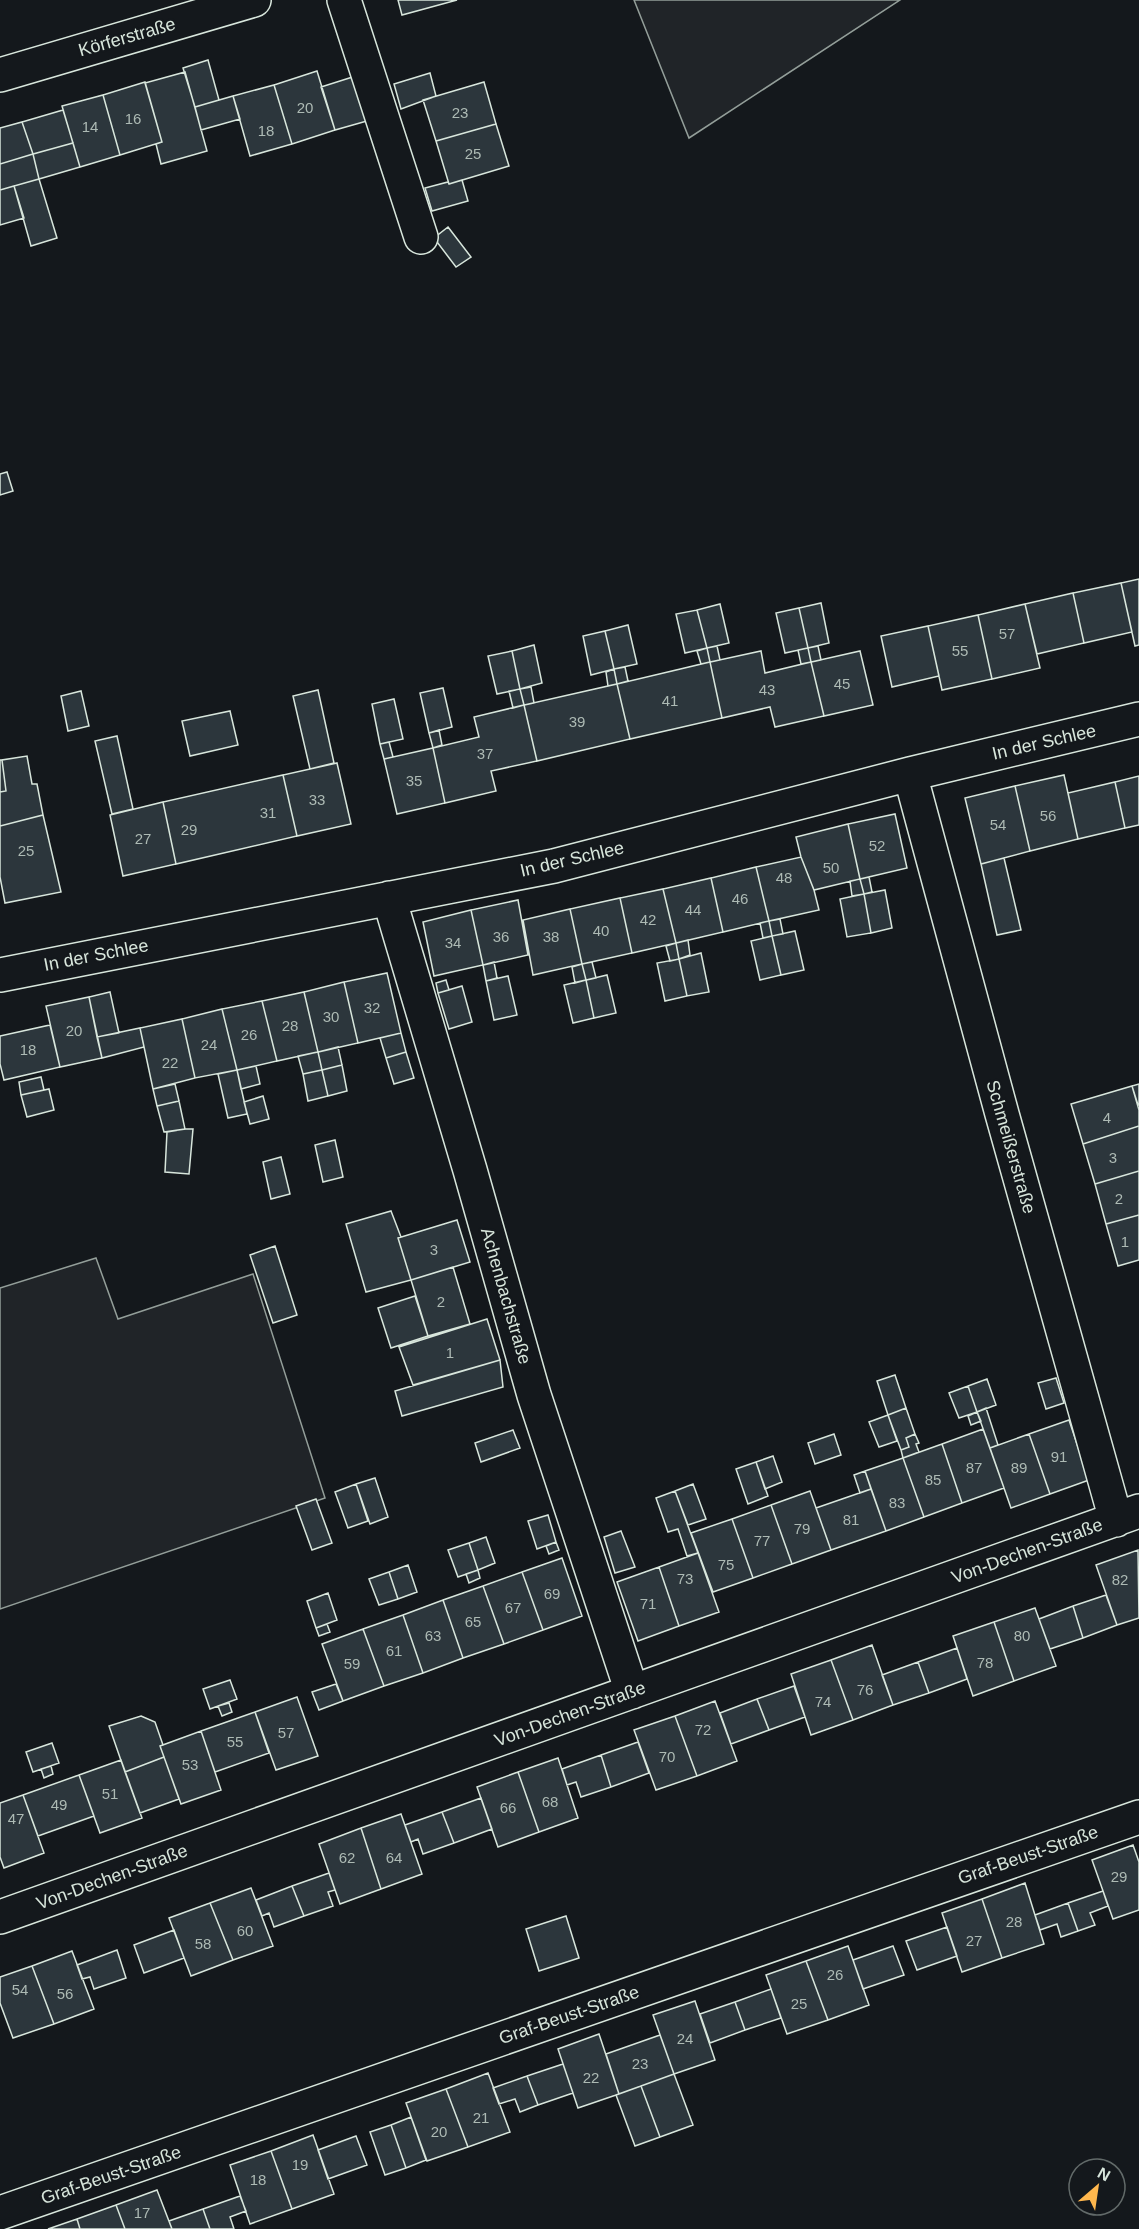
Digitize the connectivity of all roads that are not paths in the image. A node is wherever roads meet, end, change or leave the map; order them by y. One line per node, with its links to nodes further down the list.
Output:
1 (254, 0): 3 (street, Körferstraße)
2 (344, 0): 4 (street)
3 (0, 75)
4 (421, 237)
5 (1139, 719): 6 (street, In der Schlee)
6 (910, 774): 7 (street, In der Schlee); 9 (street, Schmeißerstraße)
7 (388, 898): 8 (street, In der Schlee); 10 (street, Achenbachstraße)
8 (0, 975)
9 (1127, 1515): 10 (street, Von-Dechen-Straße)
10 (632, 1692): 12 (street, Von-Dechen-Straße)
11 (1139, 1816): 13 (street, Graf-Beust-Straße)
12 (0, 1917)
13 (0, 2213)

